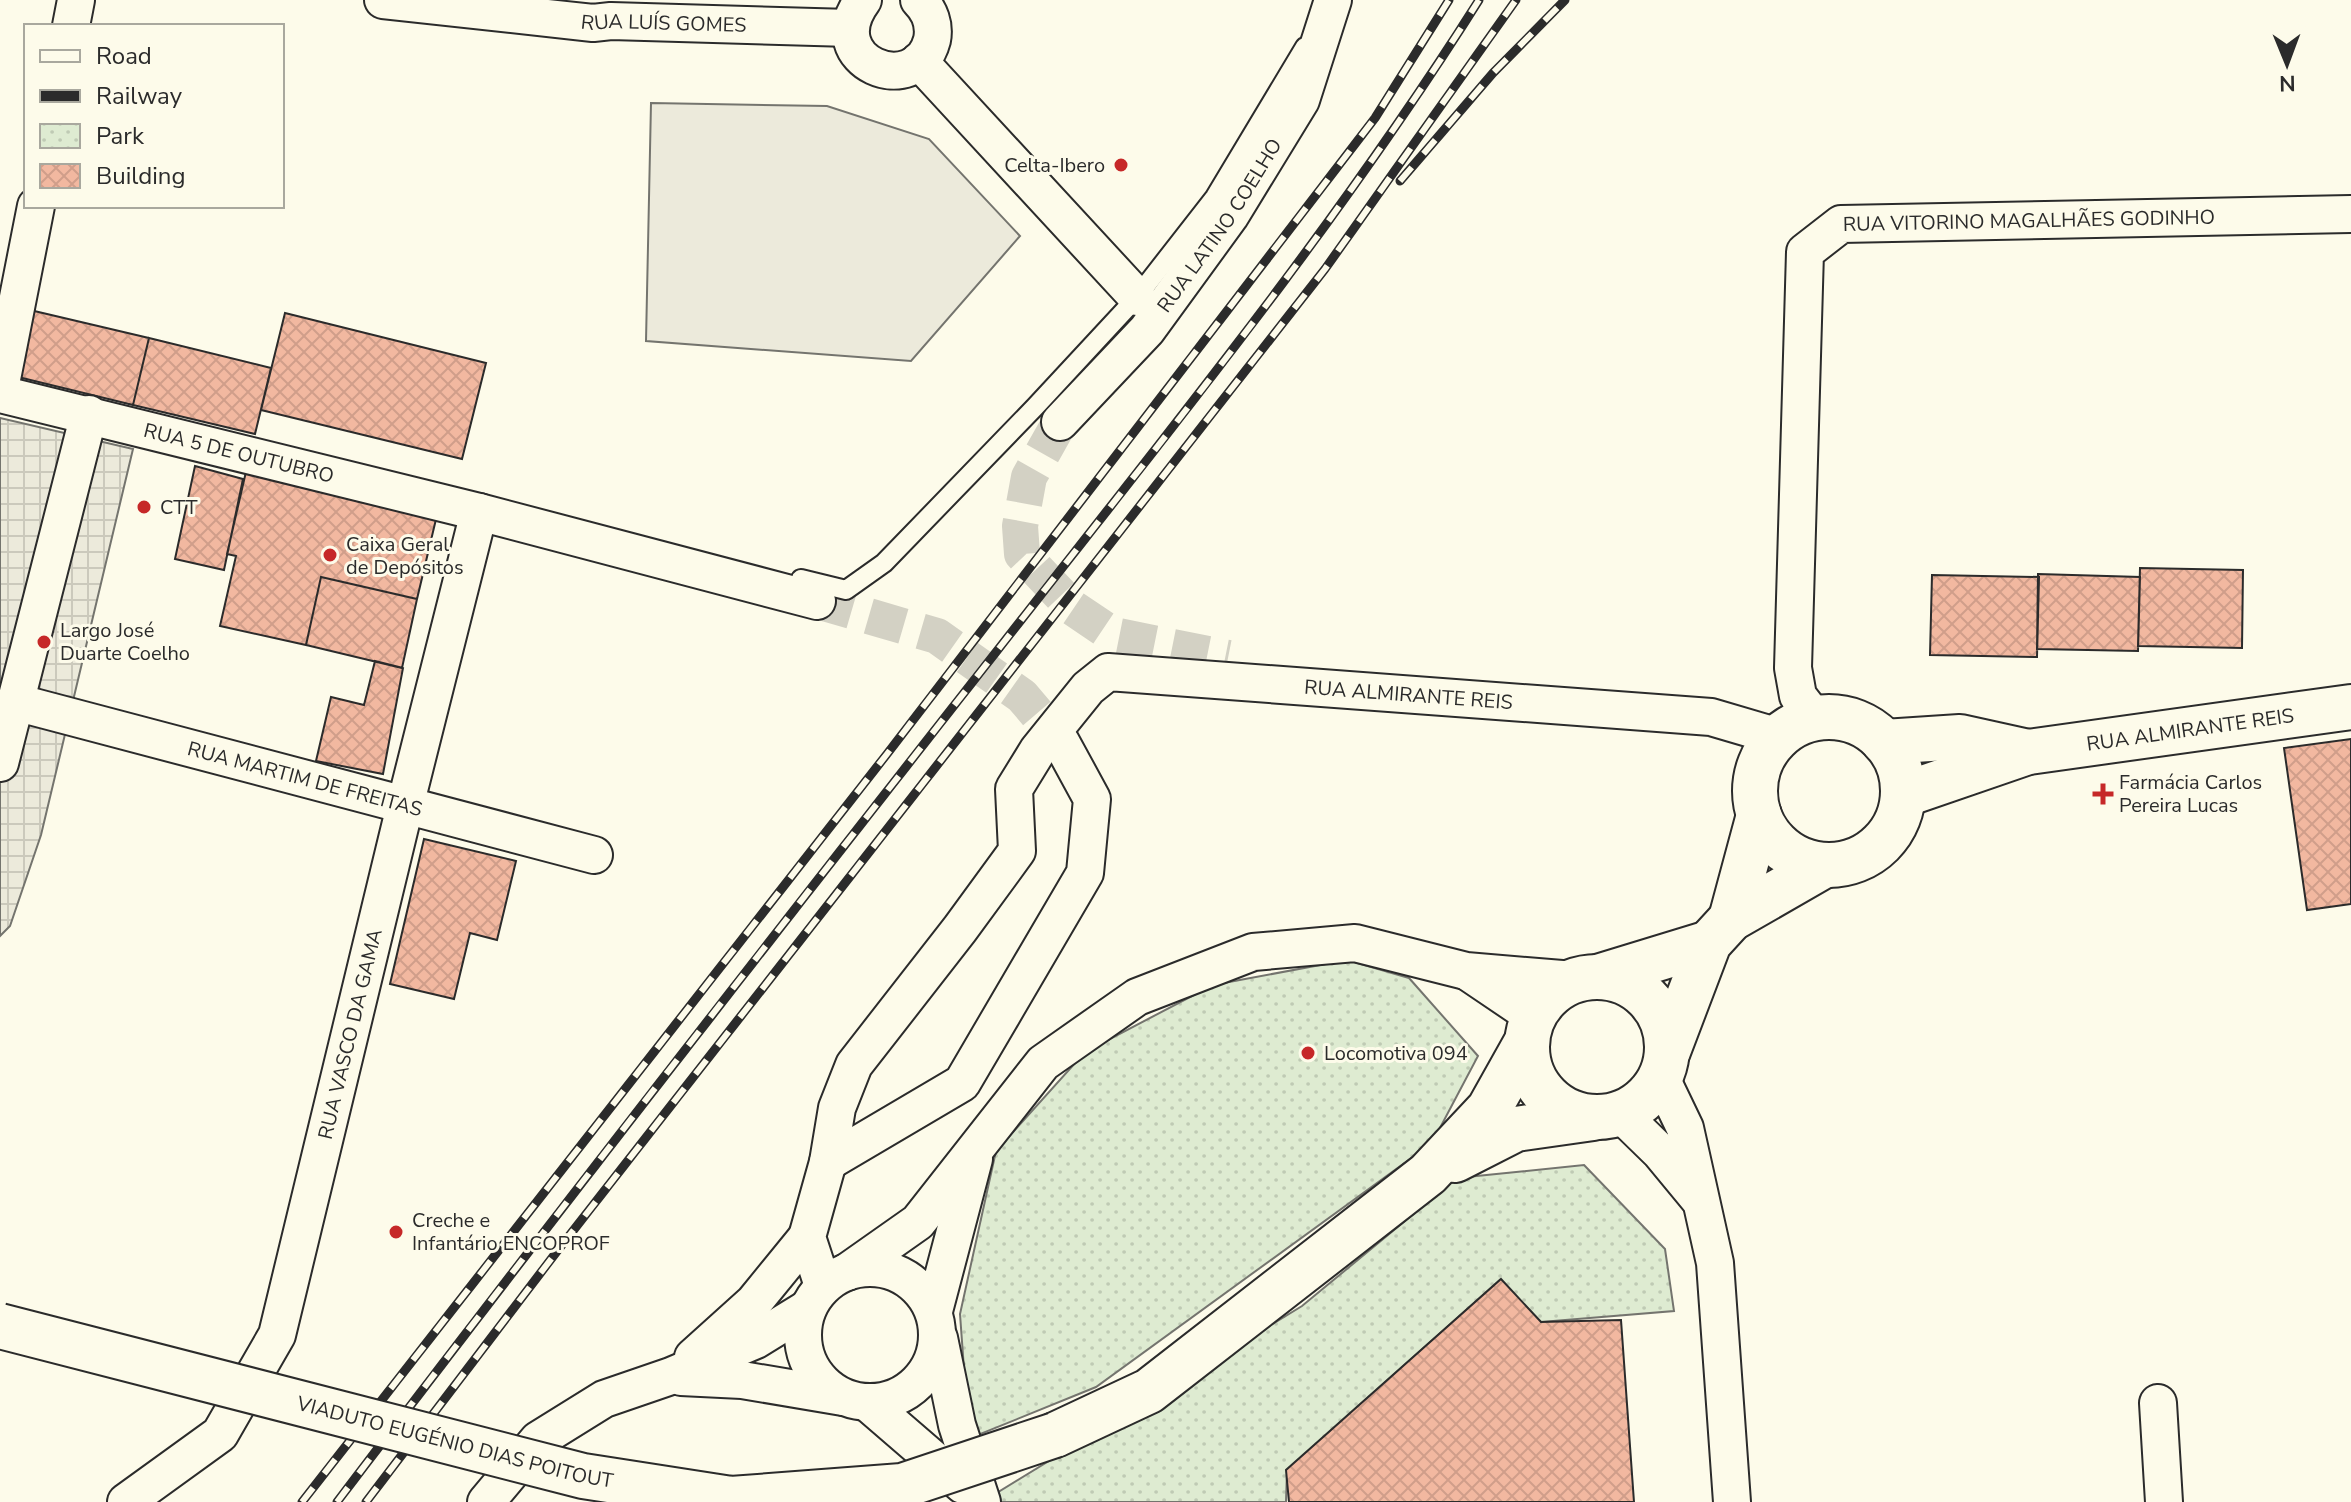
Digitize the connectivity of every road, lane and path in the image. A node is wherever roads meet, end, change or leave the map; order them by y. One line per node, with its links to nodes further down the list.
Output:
1 (76, 0): 6 (street)
2 (387, 0): 5 (street, RUA LUÍS GOMES)
3 (919, 0): 7 (street)
4 (1333, 0): 10 (lane, RUA LATINO COELHO); 13 (street, RUA LATINO COELHO)
5 (857, 14): 7 (street)
6 (71, 24)
7 (919, 61): 10 (street)
8 (36, 208): 11 (street)
9 (2351, 214): 20 (street, RUA VITORINO MAGALHÃES GODINHO)
10 (1137, 297): 15 (lane, RUA LATINO COELHO)
11 (0, 391): 12 (street, RUA 5 DE OUTUBRO)
12 (89, 414): 14 (street, RUA 5 DE OUTUBRO); 17 (street)
13 (1060, 422)
14 (479, 512): 15 (street, RUA 5 DE OUTUBRO); 26 (street, RUA VASCO DA GAMA)
15 (832, 596)
16 (1228, 658): 19 (street, RUA ALMIRANTE REIS)
17 (15, 702): 24 (street); 26 (street, RUA MARTIM DE FREITAS)
18 (2351, 707): 23 (main road, RUA ALMIRANTE REIS)
19 (1711, 717): 20 (street, RUA ALMIRANTE REIS); 37 (street, RUA ALMIRANTE REIS)
20 (1797, 728): 22 (main road); 27 (main road)
21 (1061, 742): 37 (street)
22 (1884, 742): 23 (main road); 25 (main road)
23 (2028, 752): 25 (main road)
24 (0, 763)
25 (1903, 795): 29 (main road)
26 (405, 806): 28 (street, RUA MARTIM DE FREITAS); 47 (street, RUA VASCO DA GAMA)
27 (1759, 815): 29 (main road); 30 (main road)
28 (594, 855)
29 (1825, 865): 30 (main road)
30 (1720, 931): 32 (main road); 34 (main road)
31 (1466, 971): 32 (street); 33 (street); 36 (street)
32 (1587, 978): 33 (main road); 34 (main road)
33 (1529, 1030): 35 (main road); 38 (main road)
34 (1665, 1064): 35 (main road); 39 (street)
35 (1607, 1116): 38 (main road); 39 (street)
36 (979, 1142): 41 (street); 42 (street)
37 (828, 1162): 40 (street)
38 (1428, 1174): 43 (main road, VIADUTO EUGÉNIO DIAS POITOUT, bridge)
39 (1703, 1204): 49 (street)
40 (807, 1237): 41 (street); 44 (street)
41 (826, 1289): 42 (street); 44 (street); 45 (street)
42 (936, 1324): 45 (street); 45 (street)
43 (0, 1326)
44 (671, 1376): 45 (street); 48 (street)
45 (856, 1400)
46 (2158, 1403): 50 (street)
47 (126, 1502)
48 (486, 1502)
49 (1732, 1502)
50 (2164, 1502)

